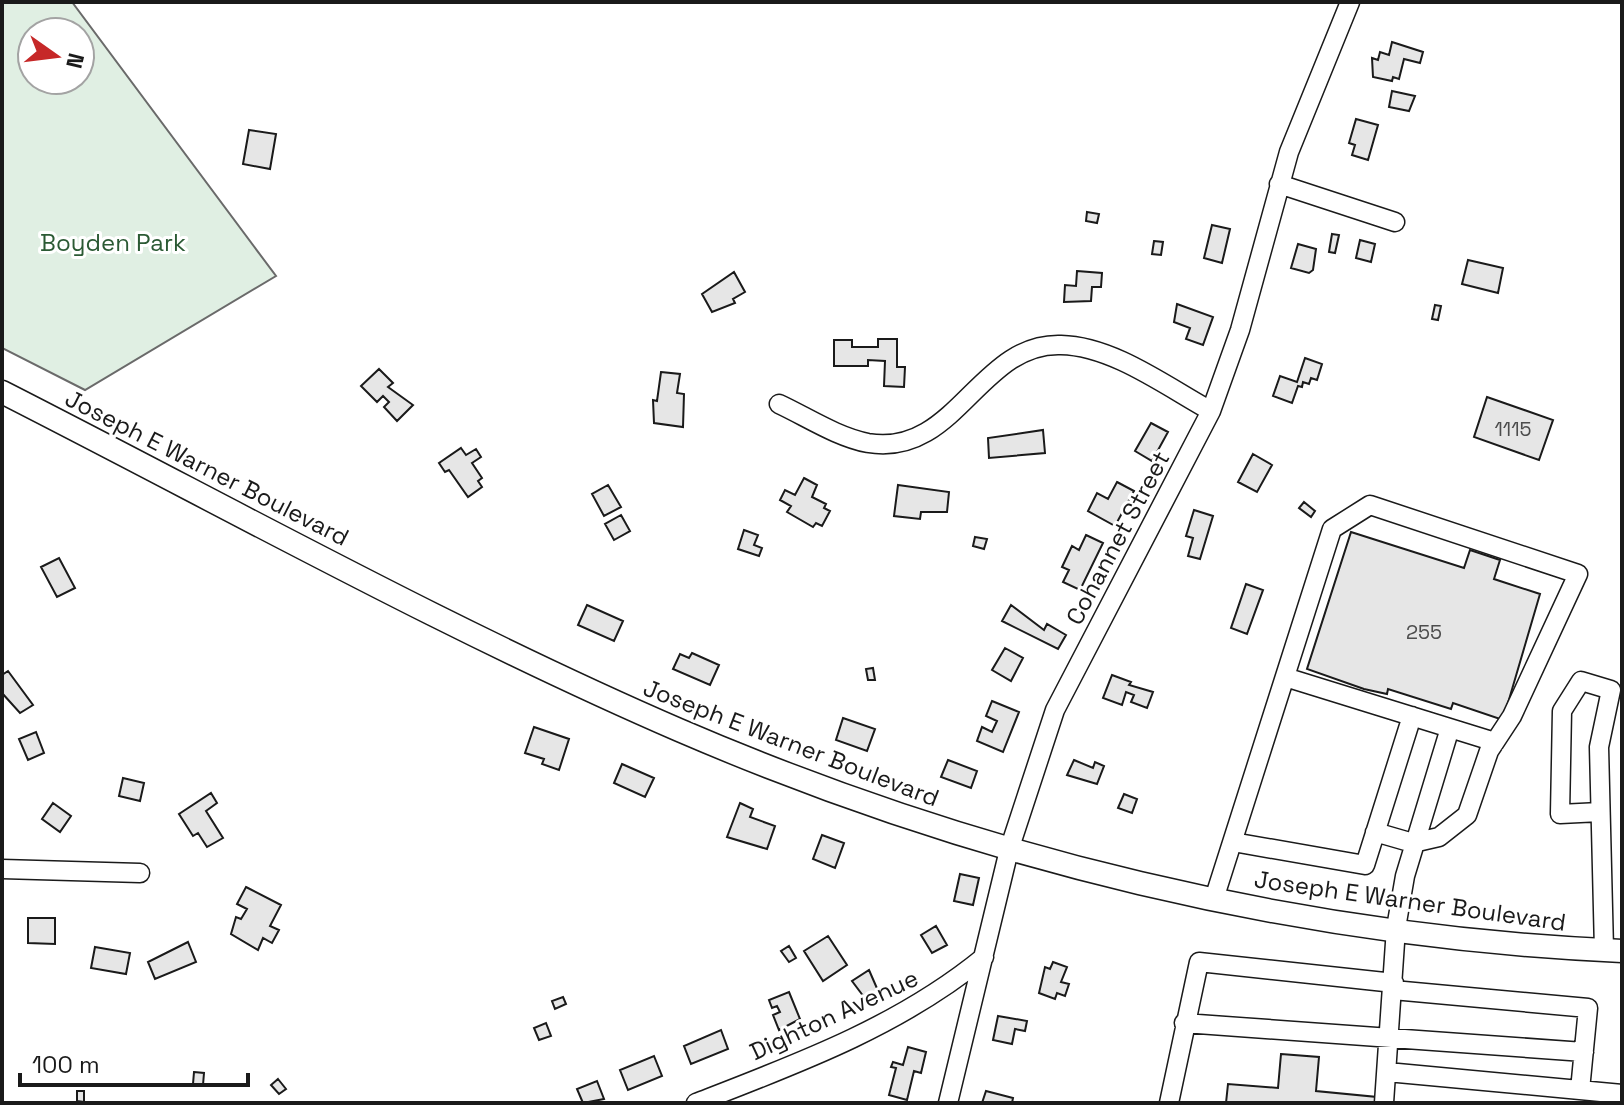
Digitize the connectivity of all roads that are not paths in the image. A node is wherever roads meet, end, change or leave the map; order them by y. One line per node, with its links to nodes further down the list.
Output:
1 (1350, 2): 2 (street, Cohannet Street)
2 (1279, 184): 3 (street); 6 (street, Cohannet Street)
3 (1395, 222)
4 (2, 392): 15 (main road, Joseph E Warner Boulevard)
5 (779, 404): 6 (street)
6 (1211, 411): 15 (street, Cohannet Street)
7 (1285, 677): 8 (street); 10 (street); 13 (street)
8 (1412, 716): 9 (street); 12 (street)
9 (1450, 728): 10 (street); 14 (street)
10 (1495, 742): 14 (street)
11 (1600, 812): 11 (street); 19 (street)
12 (1375, 832): 13 (street); 14 (street)
13 (1233, 842): 18 (street)
14 (1413, 843): 20 (street)
15 (1009, 850): 18 (main road, Joseph E Warner Boulevard); 22 (street, Cohannet Street)
16 (2, 869): 17 (street)
17 (140, 873)
18 (1214, 899): 20 (main road, Joseph E Warner Boulevard)
19 (1613, 905): 21 (street)
20 (1396, 928): 21 (main road, Joseph E Warner Boulevard); 23 (street)
21 (1613, 951)
22 (984, 957): 30 (street, Dighton Avenue); 31 (street, Cohannet Street)
23 (1393, 986): 24 (street); 25 (street); 26 (street)
24 (1184, 1023): 25 (street); 32 (street)
25 (1389, 1037): 26 (street); 27 (street)
26 (1584, 1052): 28 (street)
27 (1387, 1072): 28 (street); 33 (street)
28 (1580, 1090): 29 (street)
29 (1622, 1094)
30 (696, 1103)
31 (948, 1103)
32 (1169, 1103)
33 (1384, 1103)

